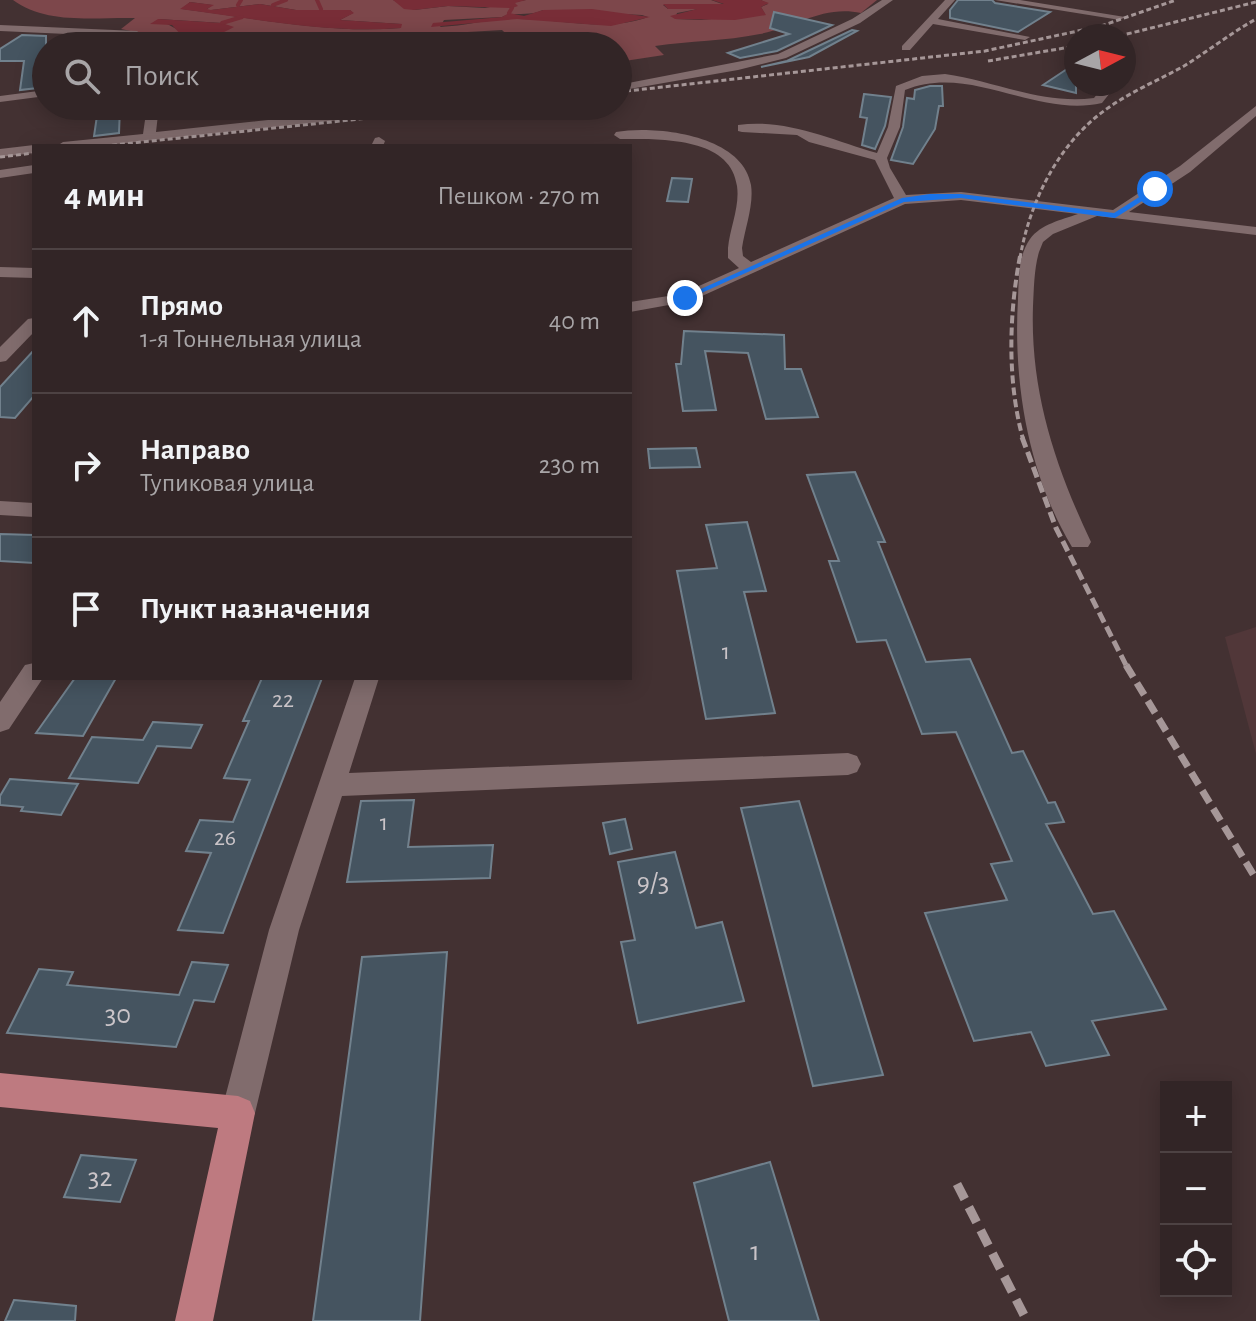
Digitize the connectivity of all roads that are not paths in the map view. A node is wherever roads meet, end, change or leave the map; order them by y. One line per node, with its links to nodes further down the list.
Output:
1 (888, 0): 10 (street)
2 (950, 0): 5 (street)
3 (1000, 0): 4 (street)
4 (1120, 17)
5 (932, 21): 8 (street); 9 (street)
6 (1, 36): 7 (street)
7 (32, 37)
8 (1025, 37)
9 (906, 48)
10 (632, 87)
11 (32, 95): 13 (street)
12 (1102, 96): 23 (street)
13 (0, 99)
14 (1256, 110): 28 (street)
15 (151, 120): 19 (street)
16 (283, 120): 19 (street)
17 (742, 128): 23 (street)
18 (620, 135): 30 (street)
19 (149, 136): 20 (street)
20 (80, 144)
21 (32, 149): 22 (street)
22 (0, 153)
23 (881, 158): 26 (street)
24 (32, 169): 25 (street)
25 (0, 174)
26 (902, 200): 27 (street); 30 (street)
27 (1094, 213): 28 (street); 38 (street)
28 (1115, 215): 29 (street)
29 (1256, 231)
30 (750, 269): 33 (street)
31 (0, 272): 32 (street)
32 (32, 273)
33 (632, 307)
34 (32, 325): 35 (street)
35 (0, 357)
36 (0, 508): 37 (street)
37 (32, 510)
38 (1080, 542)
39 (32, 675): 41 (street)
40 (366, 680): 43 (street)
41 (0, 722)
42 (848, 764): 43 (street)
43 (334, 785): 45 (street)
44 (0, 1090): 45 (main road)
45 (238, 1113): 46 (main road)
46 (194, 1321)

